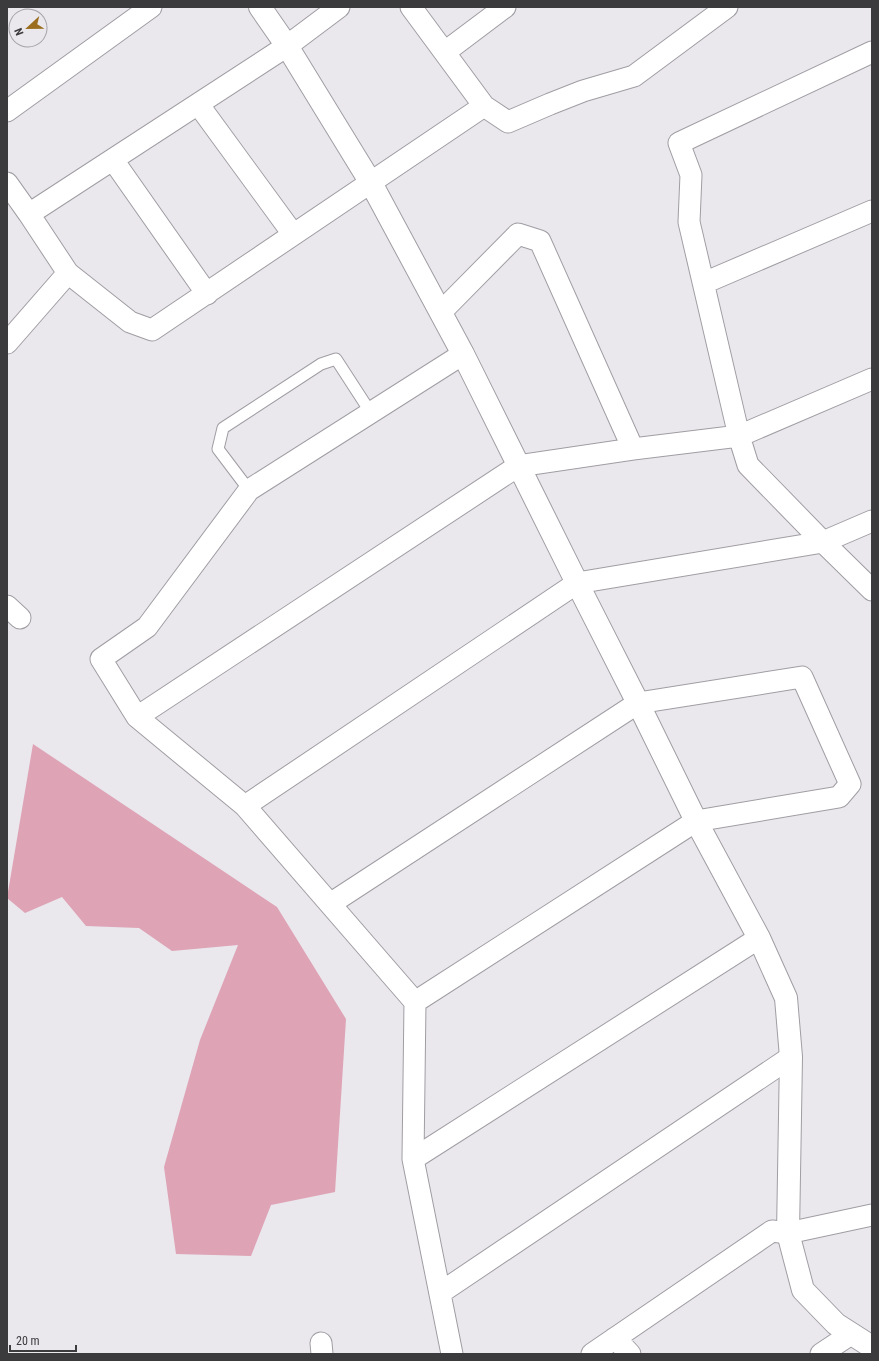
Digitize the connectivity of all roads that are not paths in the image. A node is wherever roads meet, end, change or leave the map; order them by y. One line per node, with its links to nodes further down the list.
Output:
1 (150, 7): 12 (street)
2 (260, 7): 7 (street)
3 (339, 7): 7 (street)
4 (410, 7): 8 (street)
5 (505, 7): 8 (street)
6 (727, 7): 11 (street)
7 (287, 46): 10 (street); 15 (street)
8 (445, 52): 11 (street)
9 (872, 52): 20 (street)
10 (198, 104): 13 (street); 18 (street)
11 (484, 106): 15 (street)
12 (7, 111)
13 (113, 160): 17 (street); 21 (street)
14 (7, 183): 17 (street)
15 (371, 183): 18 (street); 22 (street)
16 (872, 211): 20 (street)
17 (29, 214): 19 (street)
18 (293, 234): 21 (street)
19 (68, 273): 21 (street); 23 (street)
20 (704, 283): 27 (street)
21 (208, 294)
22 (440, 312): 24 (street); 28 (street)
23 (7, 343)
24 (463, 354): 26 (street); 29 (street)
25 (872, 379): 27 (street)
26 (371, 413): 30 (street); 30 (lane)
27 (739, 436): 28 (street); 32 (street)
28 (633, 449): 29 (street)
29 (518, 466): 33 (street); 36 (street)
30 (249, 490): 36 (street)
31 (872, 522): 32 (street)
32 (823, 542): 33 (street); 34 (street)
33 (577, 583): 35 (street); 37 (street)
34 (872, 590)
35 (638, 703): 38 (street); 38 (street); 39 (street)
36 (137, 717): 37 (street)
37 (245, 806): 39 (street)
38 (696, 821): 40 (street); 41 (street)
39 (330, 904): 41 (street)
40 (759, 938): 42 (street); 43 (street)
41 (415, 1002): 43 (street)
42 (791, 1057): 45 (street); 46 (street)
43 (413, 1159): 46 (street)
44 (872, 1215): 45 (street)
45 (788, 1233): 47 (street); 48 (street)
46 (440, 1293): 50 (street)
47 (851, 1334): 49 (street); 53 (street)
48 (615, 1338): 51 (street); 52 (street)
49 (872, 1347)
50 (452, 1354)
51 (592, 1354)
52 (630, 1354)
53 (821, 1354)

